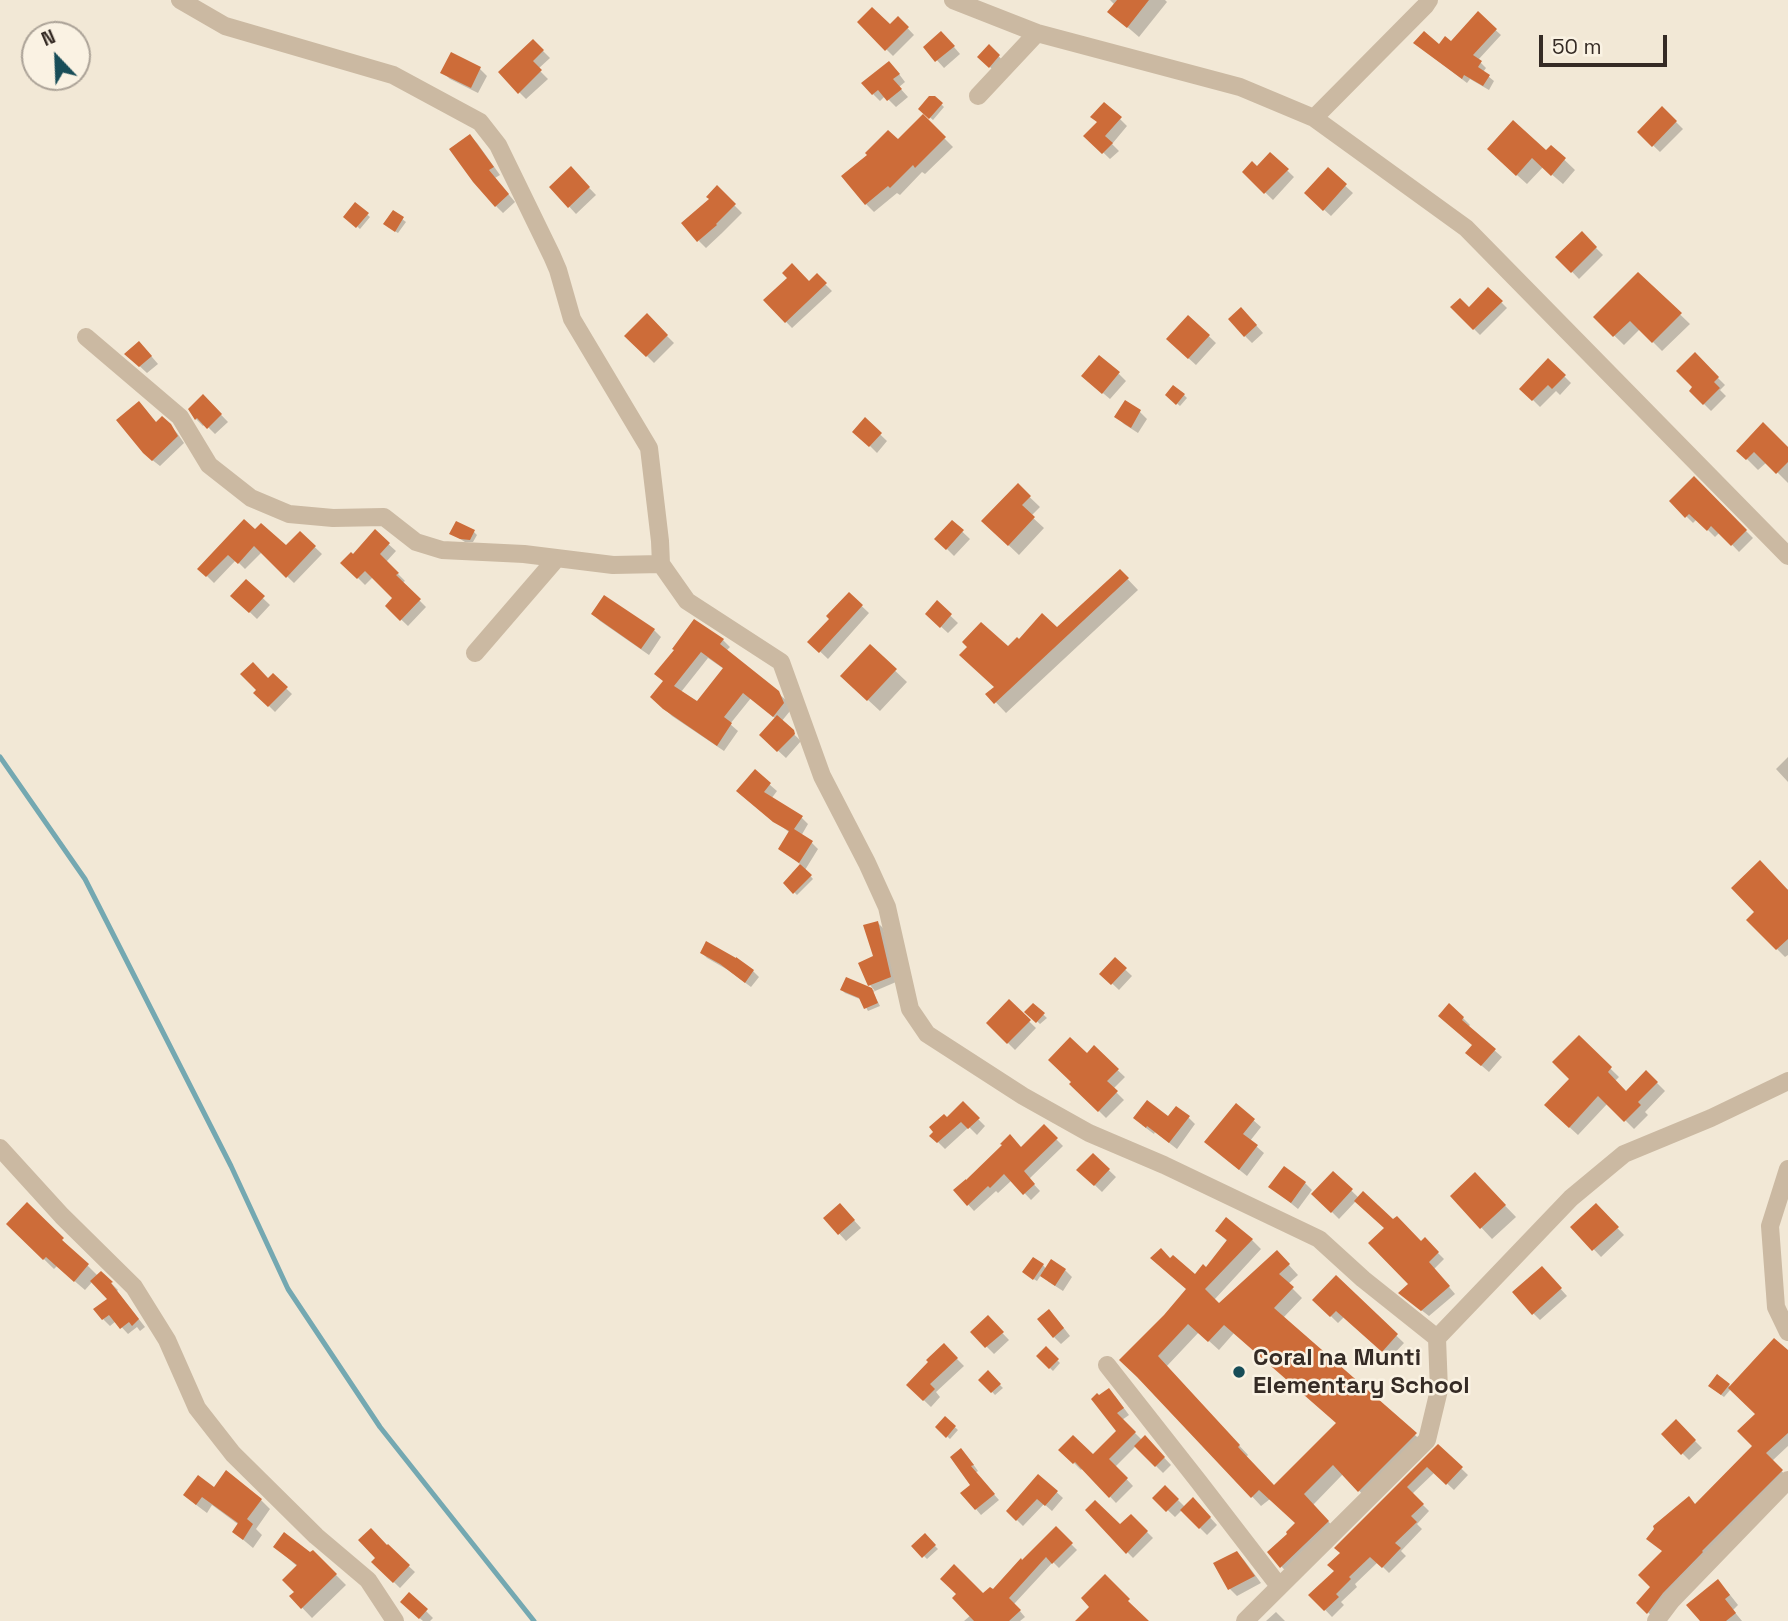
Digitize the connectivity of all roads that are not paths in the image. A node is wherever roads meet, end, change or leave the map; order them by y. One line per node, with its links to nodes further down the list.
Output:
1 (180, 0): 10 (street)
2 (953, 0): 4 (street)
3 (1429, 0): 6 (street)
4 (1037, 33): 5 (street); 6 (street)
5 (978, 96)
6 (1314, 118): 8 (street)
7 (86, 337): 9 (street)
8 (1788, 556)
9 (557, 558): 10 (street); 11 (street)
10 (661, 564): 16 (street)
11 (475, 653)
12 (1788, 1081): 16 (street)
13 (0, 1148): 20 (street)
14 (1788, 1168): 15 (street)
15 (1788, 1332)
16 (1437, 1338): 19 (street)
17 (1107, 1365): 19 (street)
18 (1788, 1480): 22 (street)
19 (1279, 1587): 21 (street)
20 (395, 1621)
21 (1245, 1621)
22 (1656, 1621)

